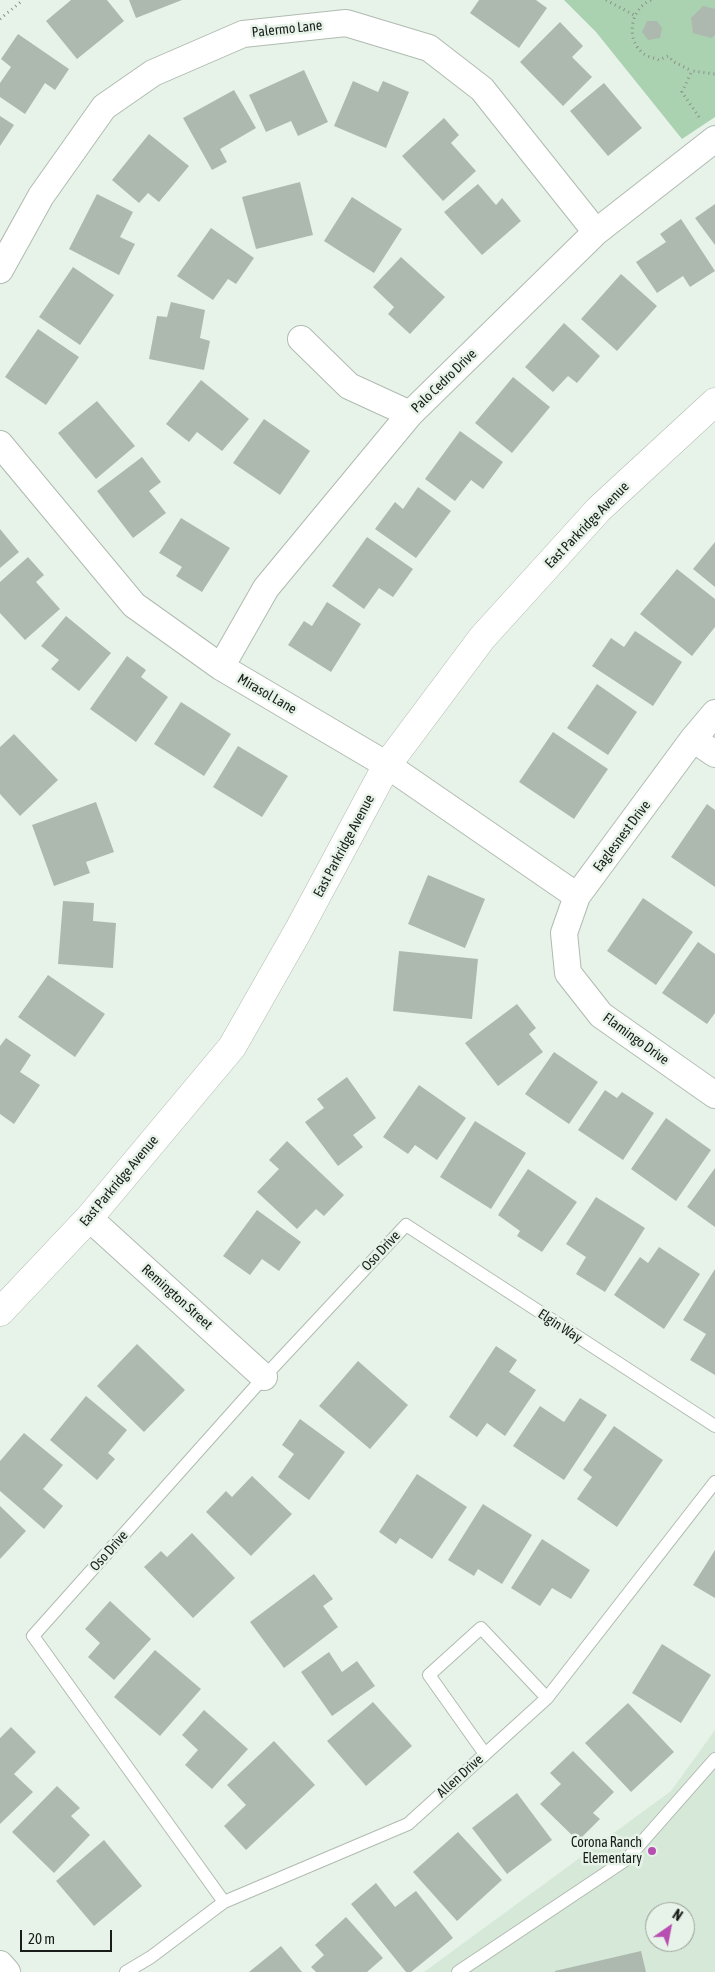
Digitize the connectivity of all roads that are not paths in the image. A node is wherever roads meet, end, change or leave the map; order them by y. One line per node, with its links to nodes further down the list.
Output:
1 (715, 139): 2 (street, Palo Cedro Drive)
2 (596, 232): 3 (street, Palermo Lane); 6 (street, Palo Cedro Drive)
3 (0, 270)
4 (301, 339): 6 (street)
5 (715, 402): 12 (main road, East Parkridge Avenue)
6 (410, 414): 8 (street, Palo Cedro Drive)
7 (0, 444): 8 (street, Mirasol Lane)
8 (221, 667): 12 (street, Mirasol Lane)
9 (715, 713): 10 (street, Eaglesnest Drive)
10 (693, 739): 11 (street); 13 (street, Eaglesnest Drive)
11 (715, 754)
12 (387, 764): 13 (street, Mirasol Lane); 16 (main road, East Parkridge Avenue)
13 (577, 896): 14 (street, Eaglesnest Drive)
14 (568, 973): 15 (street, Flamingo Drive)
15 (715, 1095)
16 (89, 1218): 18 (main road, East Parkridge Avenue); 19 (street, Remington Street)
17 (406, 1225): 19 (lane, Oso Drive); 20 (lane, Elgin Way)
18 (0, 1312)
19 (264, 1376): 25 (lane, Oso Drive)
20 (715, 1426)
21 (715, 1482): 22 (lane, Allen Drive)
22 (547, 1698): 23 (lane, Allen Drive); 23 (lane)
23 (485, 1754): 25 (lane, Allen Drive)
24 (715, 1759): 29 (lane)
25 (224, 1902): 28 (lane, Allen Drive)
26 (0, 1964): 27 (street)
27 (7, 1972)
28 (126, 1972)
29 (458, 1972)

